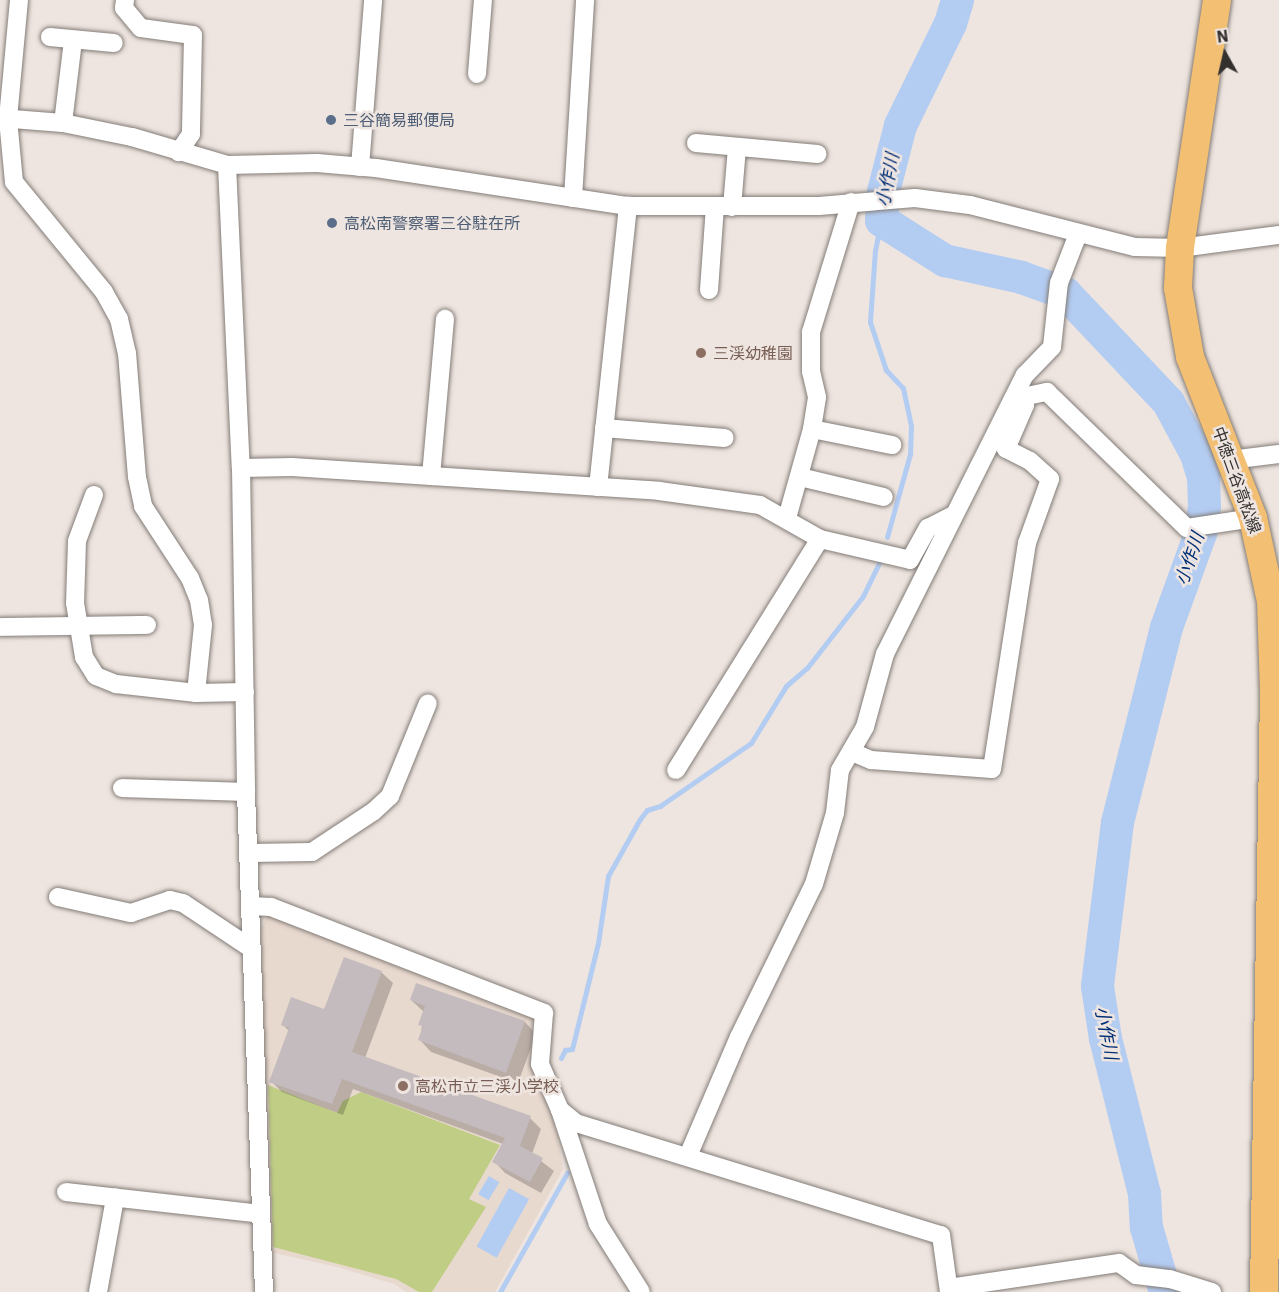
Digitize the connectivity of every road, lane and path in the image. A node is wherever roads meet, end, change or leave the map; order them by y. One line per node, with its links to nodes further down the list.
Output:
1 (19, 0): 10 (street)
2 (125, 0): 16 (street)
3 (373, 0): 19 (street)
4 (483, 0): 11 (street)
5 (585, 0): 20 (street)
6 (1217, 0): 26 (main road, 中徳三谷高松線)
7 (50, 37): 8 (street)
8 (73, 40): 9 (street); 13 (street)
9 (114, 43)
10 (8, 44): 12 (street)
11 (477, 74)
12 (4, 118): 13 (street); 49 (street)
13 (63, 123): 16 (street)
14 (696, 143): 15 (street)
15 (737, 148): 17 (street); 23 (street)
16 (178, 153): 18 (street)
17 (818, 154)
18 (227, 165): 19 (street); 36 (street)
19 (360, 167): 20 (street)
20 (573, 198): 22 (street)
21 (851, 202): 23 (street); 24 (street); 31 (street)
22 (628, 206): 23 (street); 30 (street)
23 (724, 207): 27 (street)
24 (1078, 234): 26 (street); 29 (street)
25 (1279, 235): 26 (street)
26 (1180, 248): 35 (main road, 中徳三谷高松線)
27 (708, 290)
28 (445, 319): 37 (street)
29 (1013, 399): 42 (street); 44 (street); 52 (street)
30 (604, 428): 32 (street); 39 (street)
31 (812, 429): 33 (street); 38 (street)
32 (725, 438)
33 (892, 445)
34 (1279, 454): 35 (street)
35 (1230, 460): 44 (main road, 中徳三谷高松線)
36 (241, 468): 37 (street); 50 (street)
37 (431, 476): 39 (street)
38 (800, 477): 41 (street); 43 (street)
39 (598, 487): 43 (street)
40 (94, 495): 48 (street)
41 (884, 497)
42 (954, 515): 45 (street); 52 (street)
43 (787, 518): 45 (street)
44 (1253, 518): 57 (main road, 中徳三谷高松線)
45 (819, 539): 53 (street)
46 (147, 625): 48 (street)
47 (0, 627): 48 (street)
48 (80, 628): 49 (street)
49 (196, 693): 50 (street)
50 (245, 693): 55 (street)
51 (428, 703): 56 (street)
52 (852, 752): 62 (street)
53 (676, 770)
54 (122, 788): 55 (street)
55 (246, 792): 56 (street)
56 (250, 853): 59 (street)
57 (1275, 885): 71 (main road, 中徳三谷高松線)
58 (58, 897): 60 (street)
59 (251, 906): 60 (street); 61 (street)
60 (252, 949): 65 (street)
61 (560, 1110): 62 (street); 69 (street)
62 (688, 1156): 66 (street)
63 (66, 1192): 64 (street)
64 (115, 1198): 65 (street); 67 (street)
65 (261, 1214): 68 (street)
66 (949, 1290): 70 (street)
67 (98, 1292)
68 (264, 1292)
69 (641, 1292)
70 (1212, 1292)
71 (1264, 1292)

